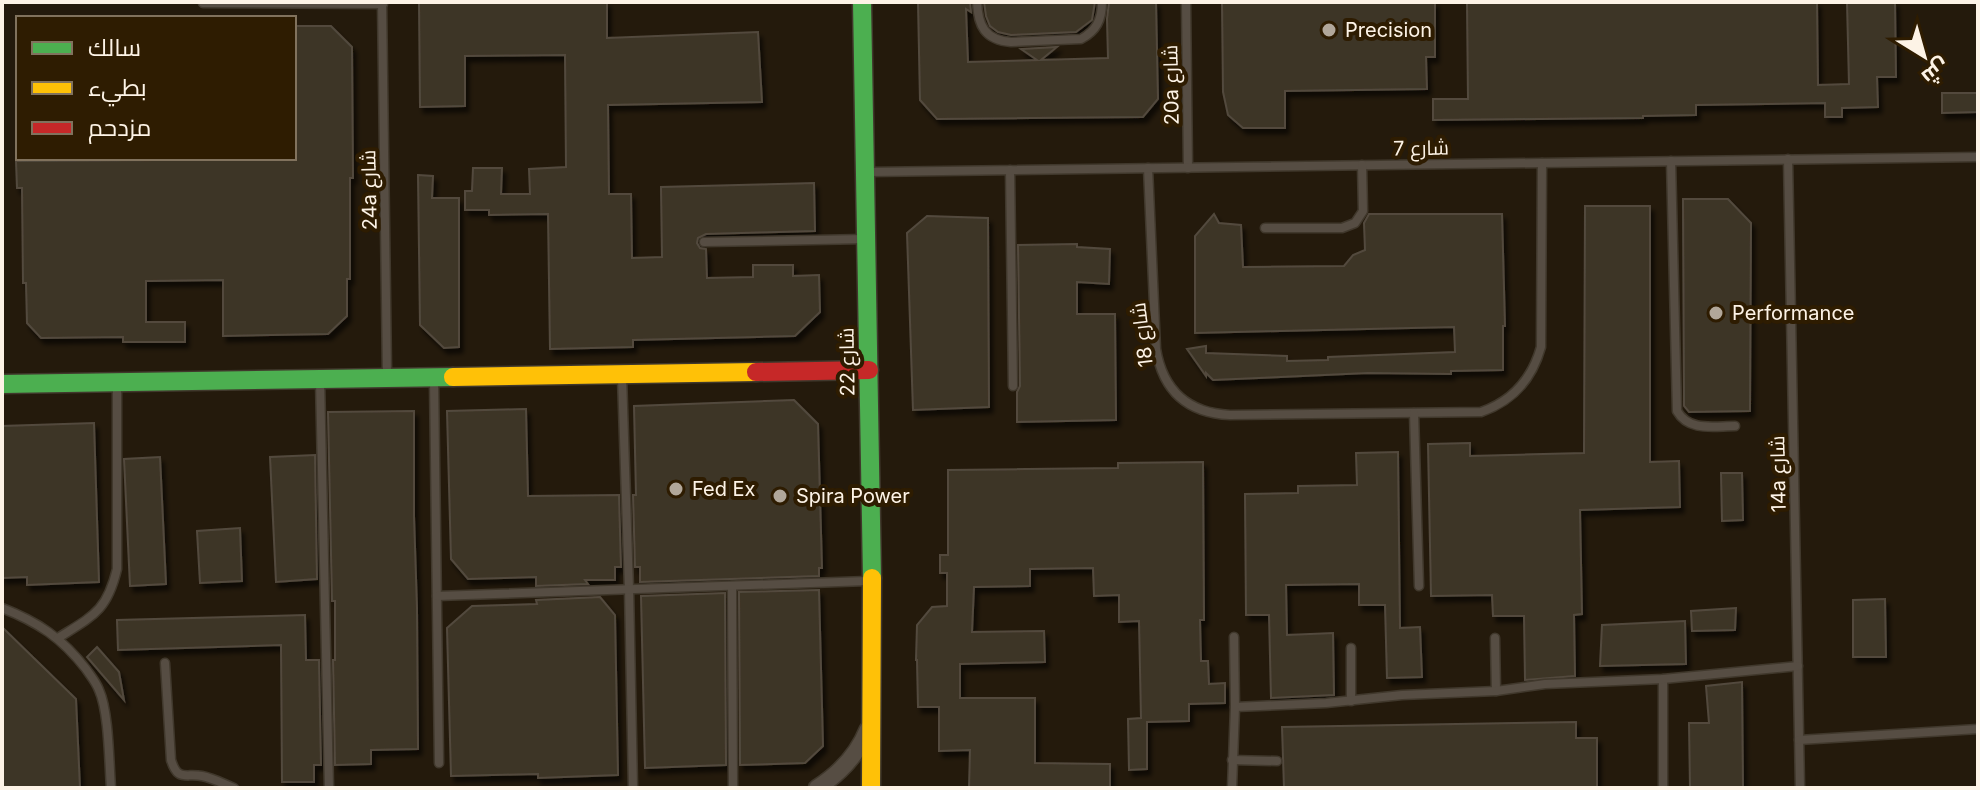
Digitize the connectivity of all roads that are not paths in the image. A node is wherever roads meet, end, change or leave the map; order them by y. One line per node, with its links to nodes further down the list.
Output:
1 (862, 2): 15 (street, شارع 22)
2 (977, 2): 3 (lane)
3 (1102, 2)
4 (1186, 2): 13 (lane, 20a شارع)
5 (203, 3): 6 (lane)
6 (382, 3): 22 (lane, 24a شارع)
7 (1978, 157): 8 (lane, شارع 7)
8 (1788, 159): 9 (lane, شارع 7); 40 (lane, 14a شارع)
9 (1671, 161): 10 (lane, شارع 7); 28 (lane)
10 (1542, 163): 11 (lane, شارع 7); 27 (lane, شارع 18)
11 (1362, 165): 13 (lane, شارع 7); 16 (lane)
12 (1148, 168): 13 (lane, شارع 7); 14 (lane, شارع 7); 27 (lane, شارع 18)
13 (1188, 168)
14 (1010, 170): 15 (lane, شارع 7); 26 (lane)
15 (864, 172): 17 (street, شارع 22)
16 (1265, 228)
17 (866, 239): 18 (lane); 19 (street, شارع 22)
18 (704, 242)
19 (869, 370): 20 (street); 29 (street, شارع 22)
20 (622, 375): 21 (street); 32 (lane)
21 (434, 378): 22 (street); 33 (lane)
22 (387, 379): 23 (street)
23 (320, 380): 24 (street); 53 (lane)
24 (117, 382): 25 (street); 36 (lane)
25 (2, 384)
26 (1013, 386)
27 (1414, 413): 31 (lane)
28 (1735, 426)
29 (872, 581): 30 (lane); 45 (street, شارع 22)
30 (732, 586): 32 (lane); 55 (lane)
31 (1419, 586)
32 (629, 589): 33 (lane); 54 (lane)
33 (437, 596): 50 (lane)
34 (2, 608): 36 (lane)
35 (1234, 637): 44 (lane)
36 (58, 638): 51 (lane)
37 (1495, 638): 42 (lane)
38 (1351, 648): 43 (lane)
39 (165, 663): 52 (lane)
40 (1798, 666): 41 (lane); 47 (lane, 14a شارع)
41 (1663, 679): 42 (lane); 59 (lane)
42 (1496, 691): 43 (lane)
43 (1351, 701): 44 (lane)
44 (1235, 707): 48 (lane)
45 (872, 721): 56 (street, شارع 22); 57 (street, شارع 22)
46 (1978, 729): 47 (lane)
47 (1799, 740): 60 (lane, 14a شارع)
48 (1232, 760): 49 (lane); 58 (lane)
49 (1277, 761)
50 (439, 763)
51 (111, 788)
52 (234, 788)
53 (329, 788)
54 (633, 788)
55 (733, 788)
56 (817, 788)
57 (871, 788)
58 (1232, 788)
59 (1663, 788)
60 (1800, 788)

